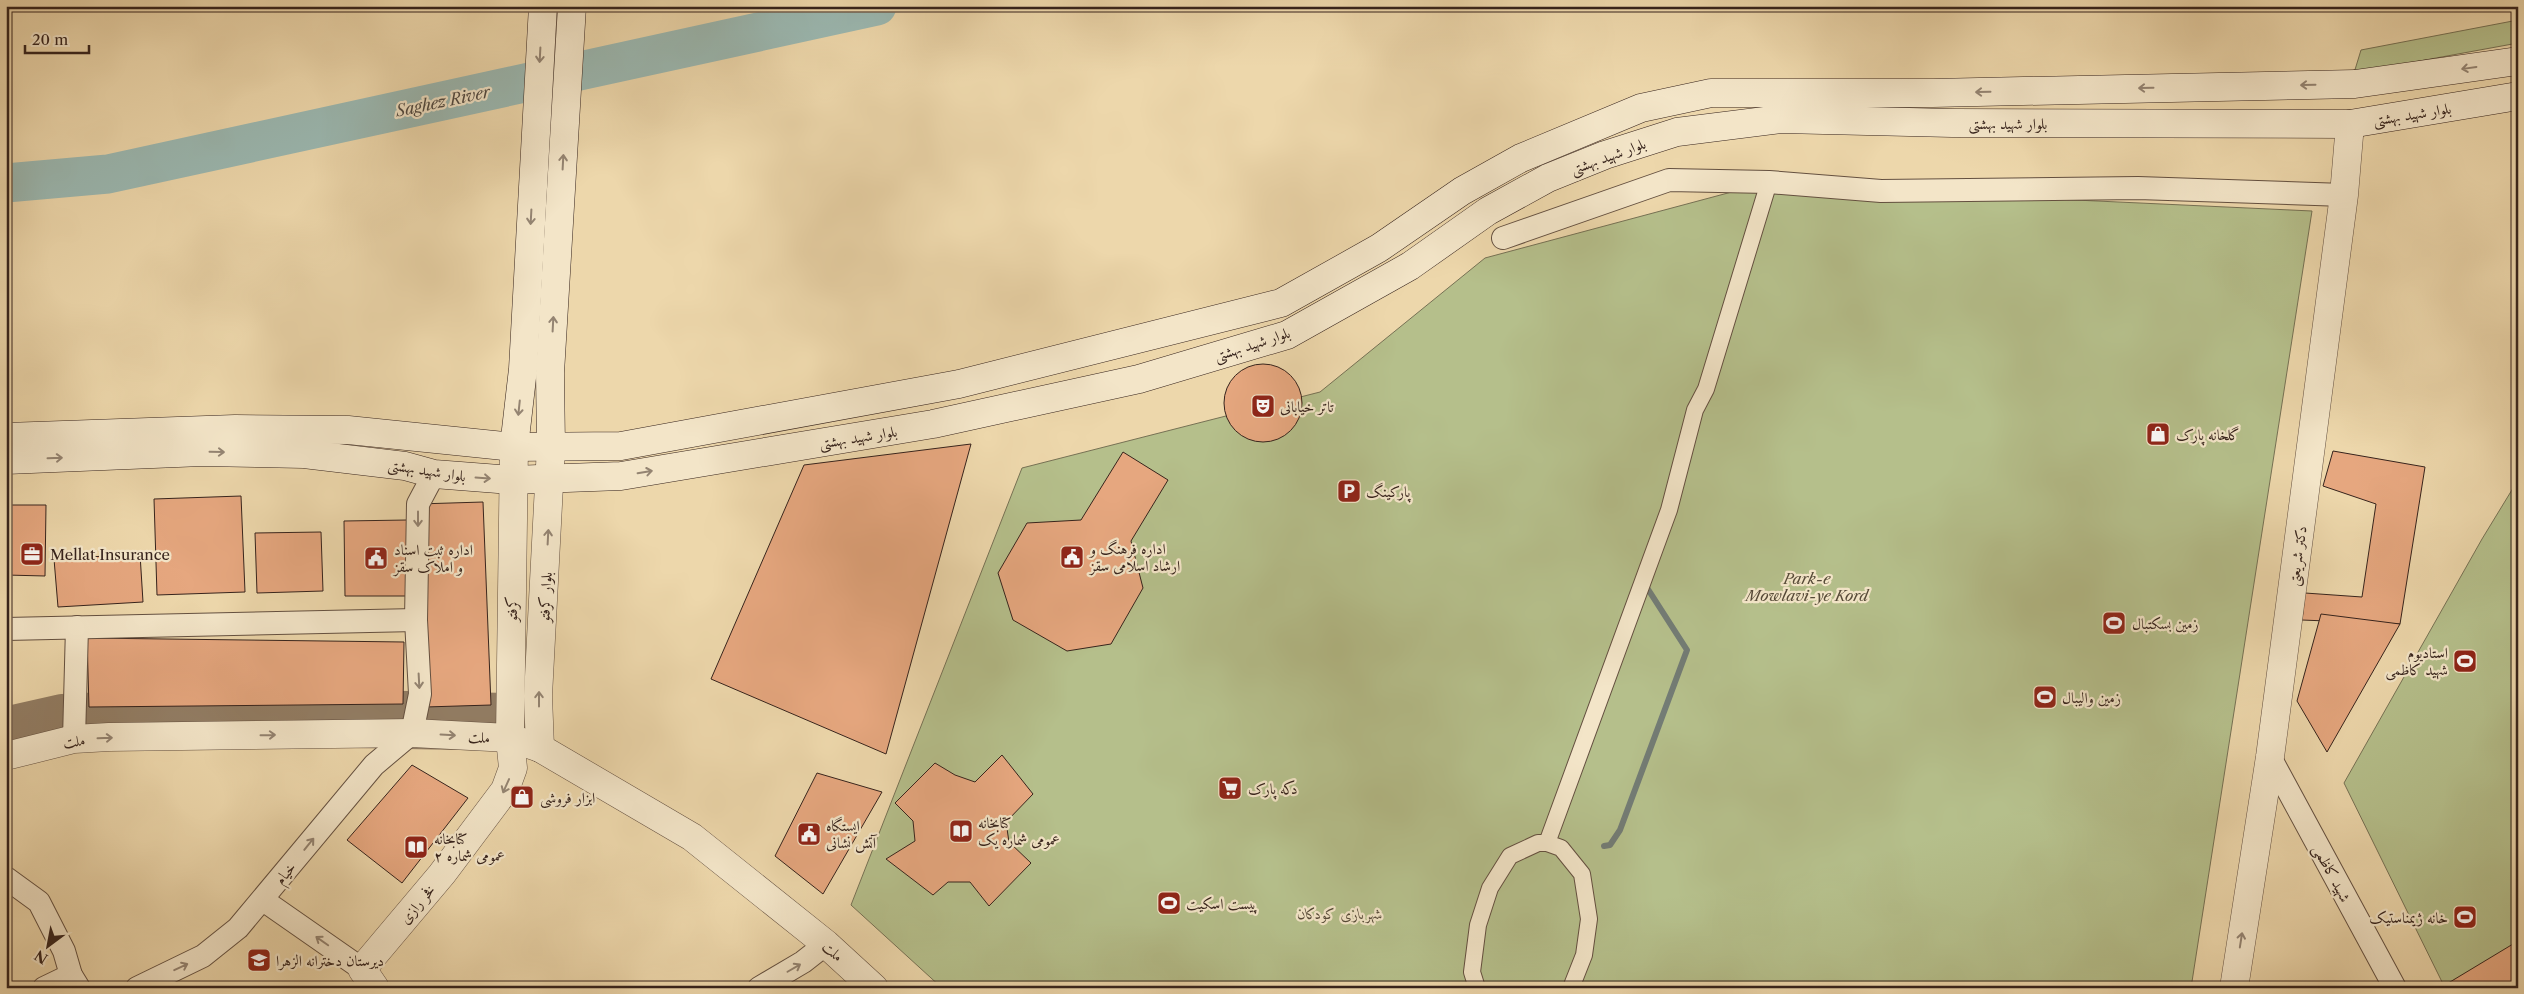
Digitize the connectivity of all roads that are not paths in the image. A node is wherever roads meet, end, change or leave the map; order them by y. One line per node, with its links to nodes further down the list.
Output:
1 (543, 6): 11 (main road, کرفتو, one-way to 11)
2 (572, 6): 12 (main road, بلوار کرفتو, one-way to 2)
3 (2518, 61): 4 (main road, بلوار شهید بهشتی, one-way to 4)
4 (2355, 84): 6 (main road, دکتر شریعتی); 12 (main road, بلوار شهید بهشتی, one-way to 12)
5 (2518, 96): 6 (main road, بلوار شهید بهشتی)
6 (2350, 124): 8 (main road, دکتر شریعتی); 15 (main road, بلوار شهید بهشتی, one-way to 6)
7 (1769, 182): 8 (street); 9 (street); 26 (street)
8 (2344, 195): 25 (main road, دکتر شریعتی)
9 (1503, 238)
10 (6, 437): 11 (main road, بلوار شهید بهشتی)
11 (514, 447): 12 (main road, بلوار شهید بهشتی); 16 (main road, کرفتو)
12 (551, 447): 15 (main road, بلوار کرفتو)
13 (6, 460): 14 (main road, بلوار شهید بهشتی, one-way to 14)
14 (434, 474): 16 (main road, بلوار شهید بهشتی, one-way to 16); 17 (street, one-way to 17)
15 (551, 479): 16 (main road, بلوار شهید بهشتی); 23 (main road, بلوار کرفتو, one-way to 15)
16 (512, 480): 21 (main road, کرفتو)
17 (416, 620): 18 (street); 20 (street, one-way to 20)
18 (77, 627): 19 (street); 22 (street)
19 (6, 629)
20 (412, 733): 21 (main road, ملت, one-way to 21); 22 (main road, ملت, one-way to 20); 28 (street, خیام, one-way to 20)
21 (510, 738): 23 (main road, ملت); 30 (main road, فخر رازی, one-way to 30)
22 (74, 739): 24 (main road, ملت)
23 (540, 748): 29 (main road, ملت)
24 (6, 756)
25 (2270, 757): 38 (main road, دکتر شریعتی, one-way to 25); 39 (street, شهید کاظمی)
26 (1547, 843): 36 (street); 37 (street)
27 (6, 878): 31 (street)
28 (263, 900): 30 (street, one-way to 28); 33 (street, خیام, one-way to 28)
29 (826, 944): 34 (street, one-way to 29); 35 (main road, ملت)
30 (368, 978)
31 (75, 982): 32 (street)
32 (44, 988)
33 (137, 988)
34 (759, 988)
35 (874, 988)
36 (1477, 988)
37 (1571, 988)
38 (2234, 988)
39 (2395, 988)

